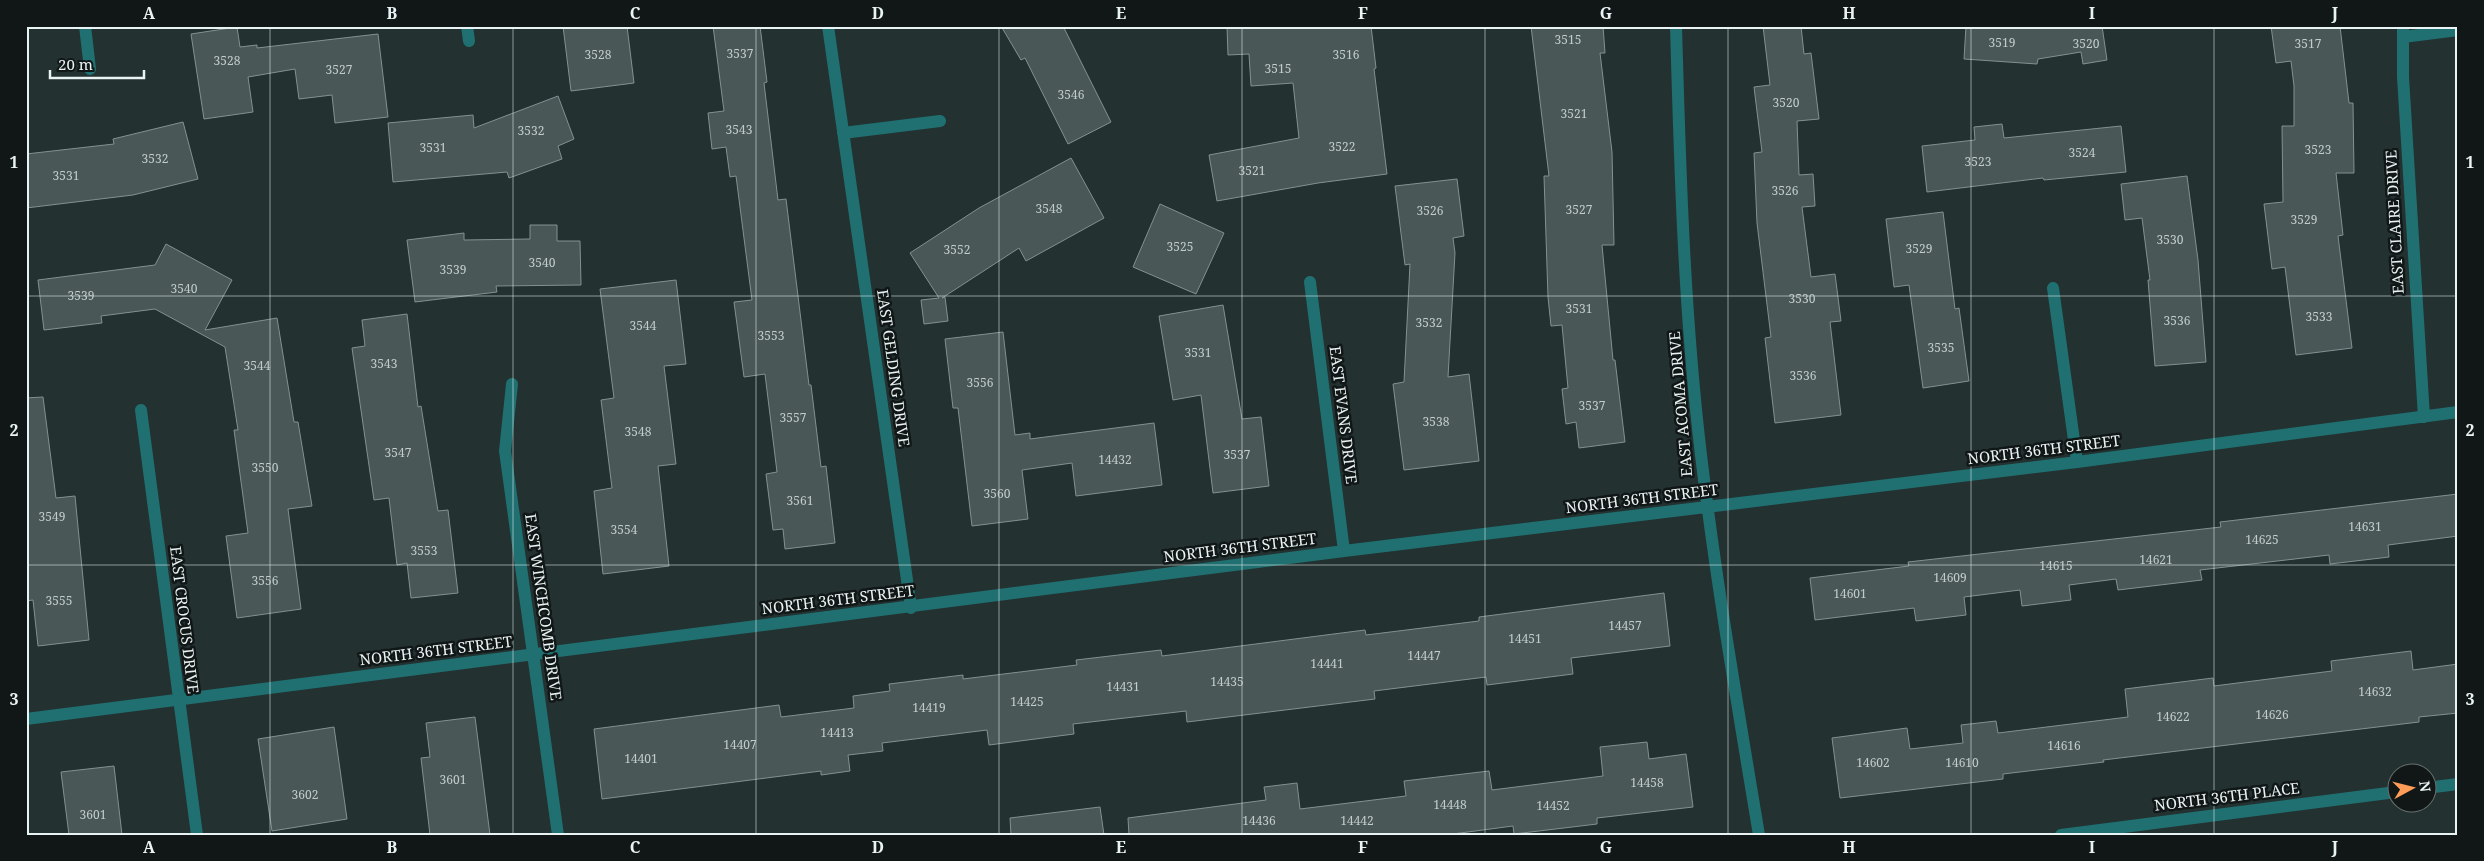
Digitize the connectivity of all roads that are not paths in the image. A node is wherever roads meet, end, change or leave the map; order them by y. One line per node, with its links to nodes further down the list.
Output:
1 (85, 26): 8 (street)
2 (467, 26): 7 (street)
3 (828, 26): 10 (street, EAST GELDING DRIVE)
4 (1676, 26): 18 (street, EAST ACOMA DRIVE)
5 (2458, 30): 6 (street)
6 (2403, 31): 16 (street, EAST CLAIRE DRIVE)
7 (469, 41)
8 (90, 68)
9 (940, 121): 10 (street)
10 (843, 133): 20 (street, EAST GELDING DRIVE)
11 (1310, 282): 19 (street, EAST EVANS DRIVE)
12 (2053, 288): 17 (street)
13 (512, 384): 21 (street, EAST WINCHCOMB DRIVE)
14 (141, 410): 22 (street, EAST CROCUS DRIVE)
15 (2458, 412): 16 (street, NORTH 36TH STREET)
16 (2424, 417): 17 (street, NORTH 36TH STREET)
17 (2077, 462): 18 (street, NORTH 36TH STREET)
18 (1708, 508): 19 (street, NORTH 36TH STREET); 29 (street, EAST ACOMA DRIVE)
19 (1344, 551): 20 (street, NORTH 36TH STREET)
20 (911, 608): 21 (street, NORTH 36TH STREET)
21 (533, 655): 22 (street, NORTH 36TH STREET); 28 (street, EAST WINCHCOMB DRIVE)
22 (178, 700): 23 (street, NORTH 36TH STREET); 27 (street, EAST CROCUS DRIVE)
23 (26, 719)
24 (2458, 784): 25 (street)
25 (2436, 787)
26 (2386, 793): 30 (street, NORTH 36TH PLACE)
27 (197, 835)
28 (558, 835)
29 (1759, 835)
30 (2061, 835)

